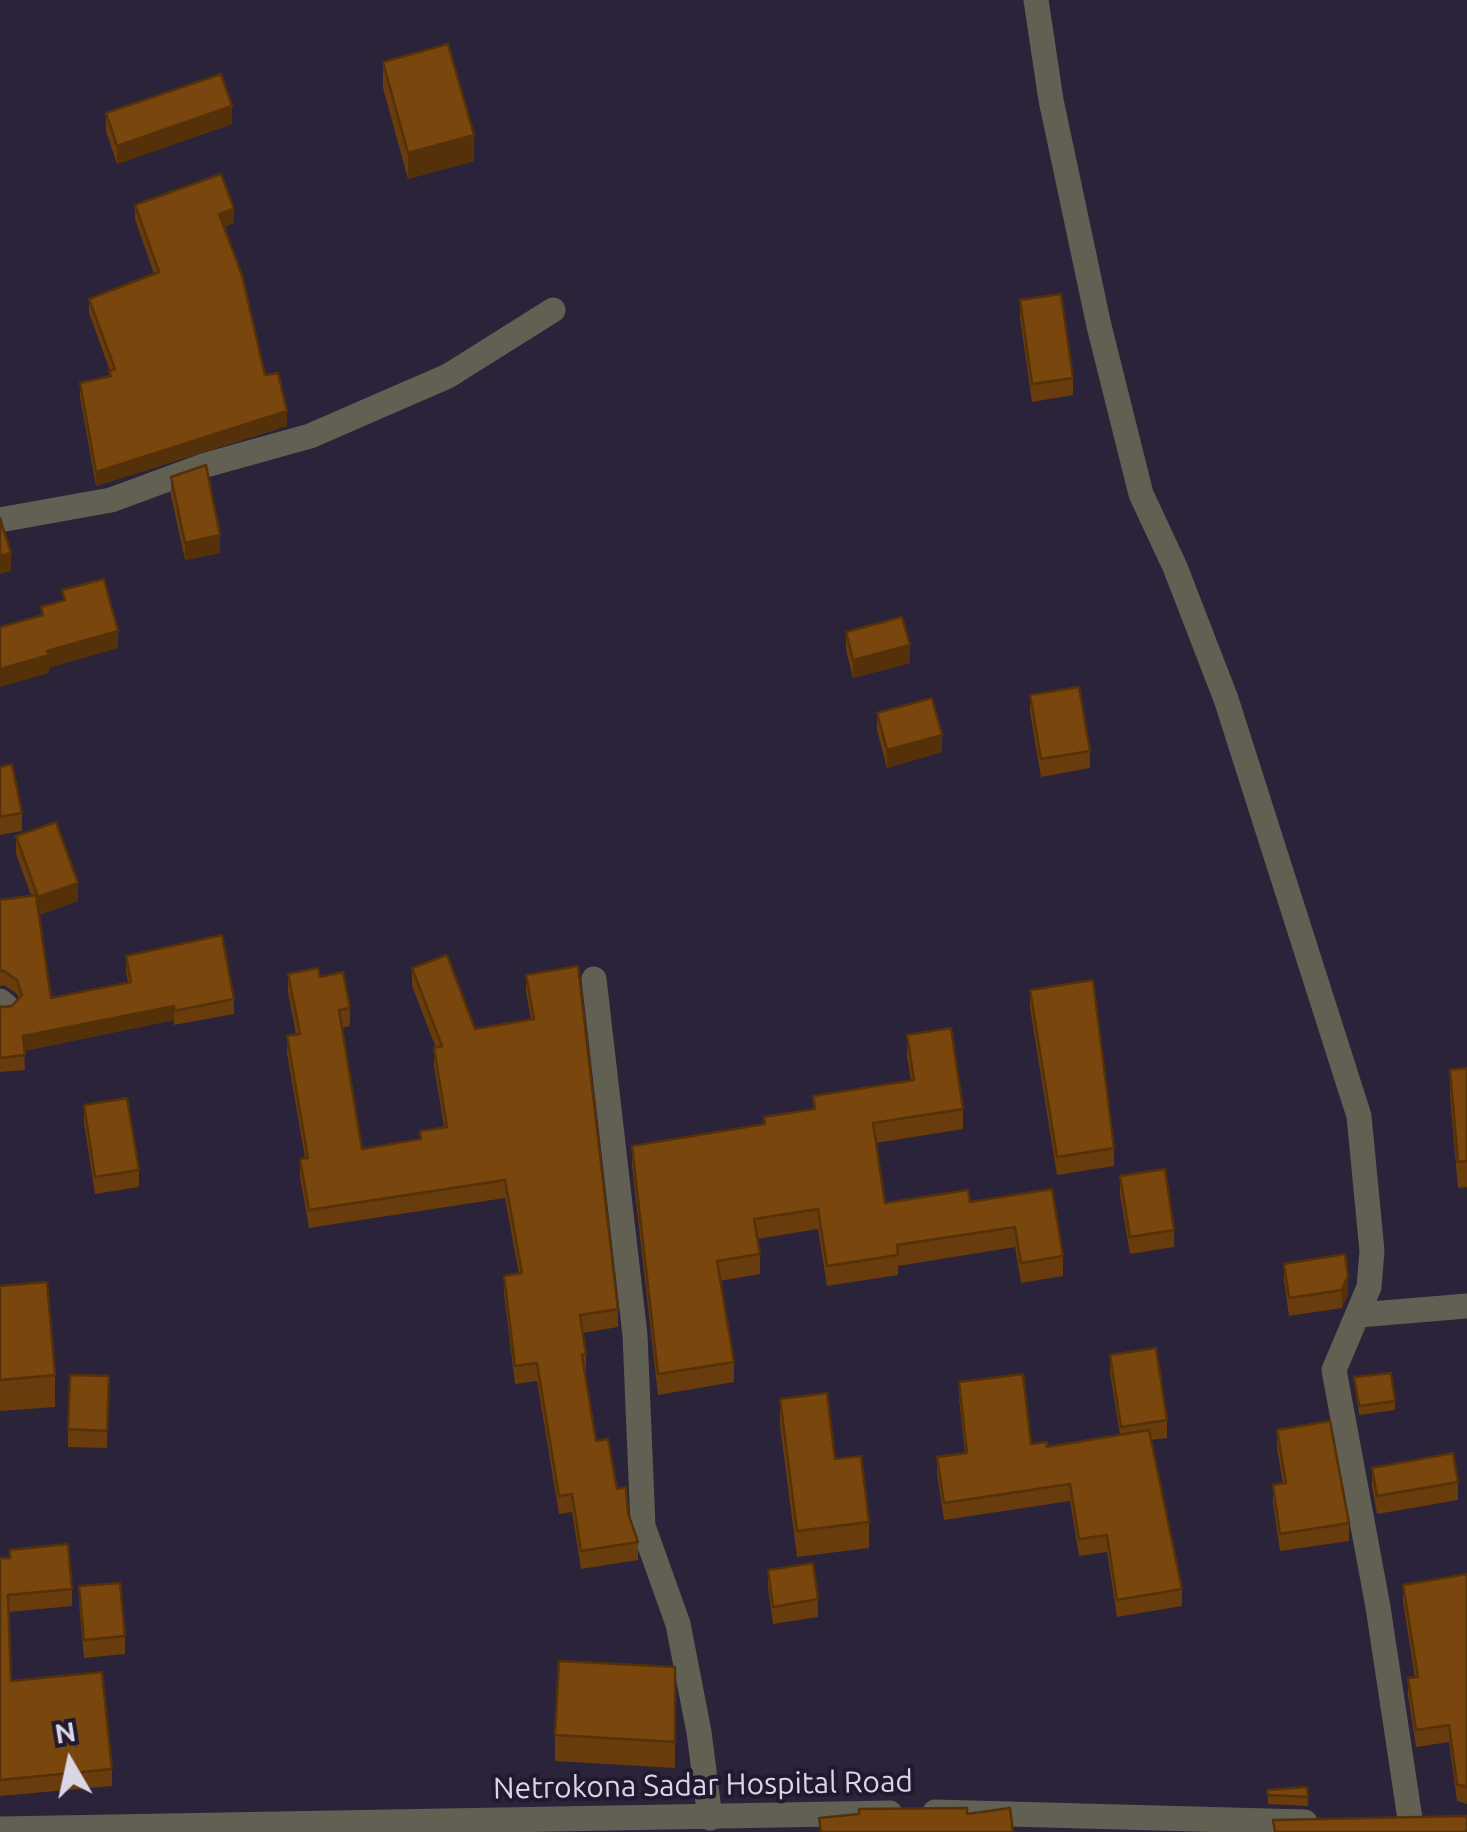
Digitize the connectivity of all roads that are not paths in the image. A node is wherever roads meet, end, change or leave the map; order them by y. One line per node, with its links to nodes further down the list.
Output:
1 (1036, 0): 6 (street)
2 (553, 310): 3 (street)
3 (0, 520)
4 (594, 979): 7 (street)
5 (1467, 1306): 6 (street)
6 (1358, 1315): 8 (street)
7 (710, 1818): 9 (street, Netrokona Sadar Hospital Road); 10 (street, Netrokona Sadar Hospital Road)
8 (1375, 1820)
9 (1323, 1822)
10 (0, 1829)

